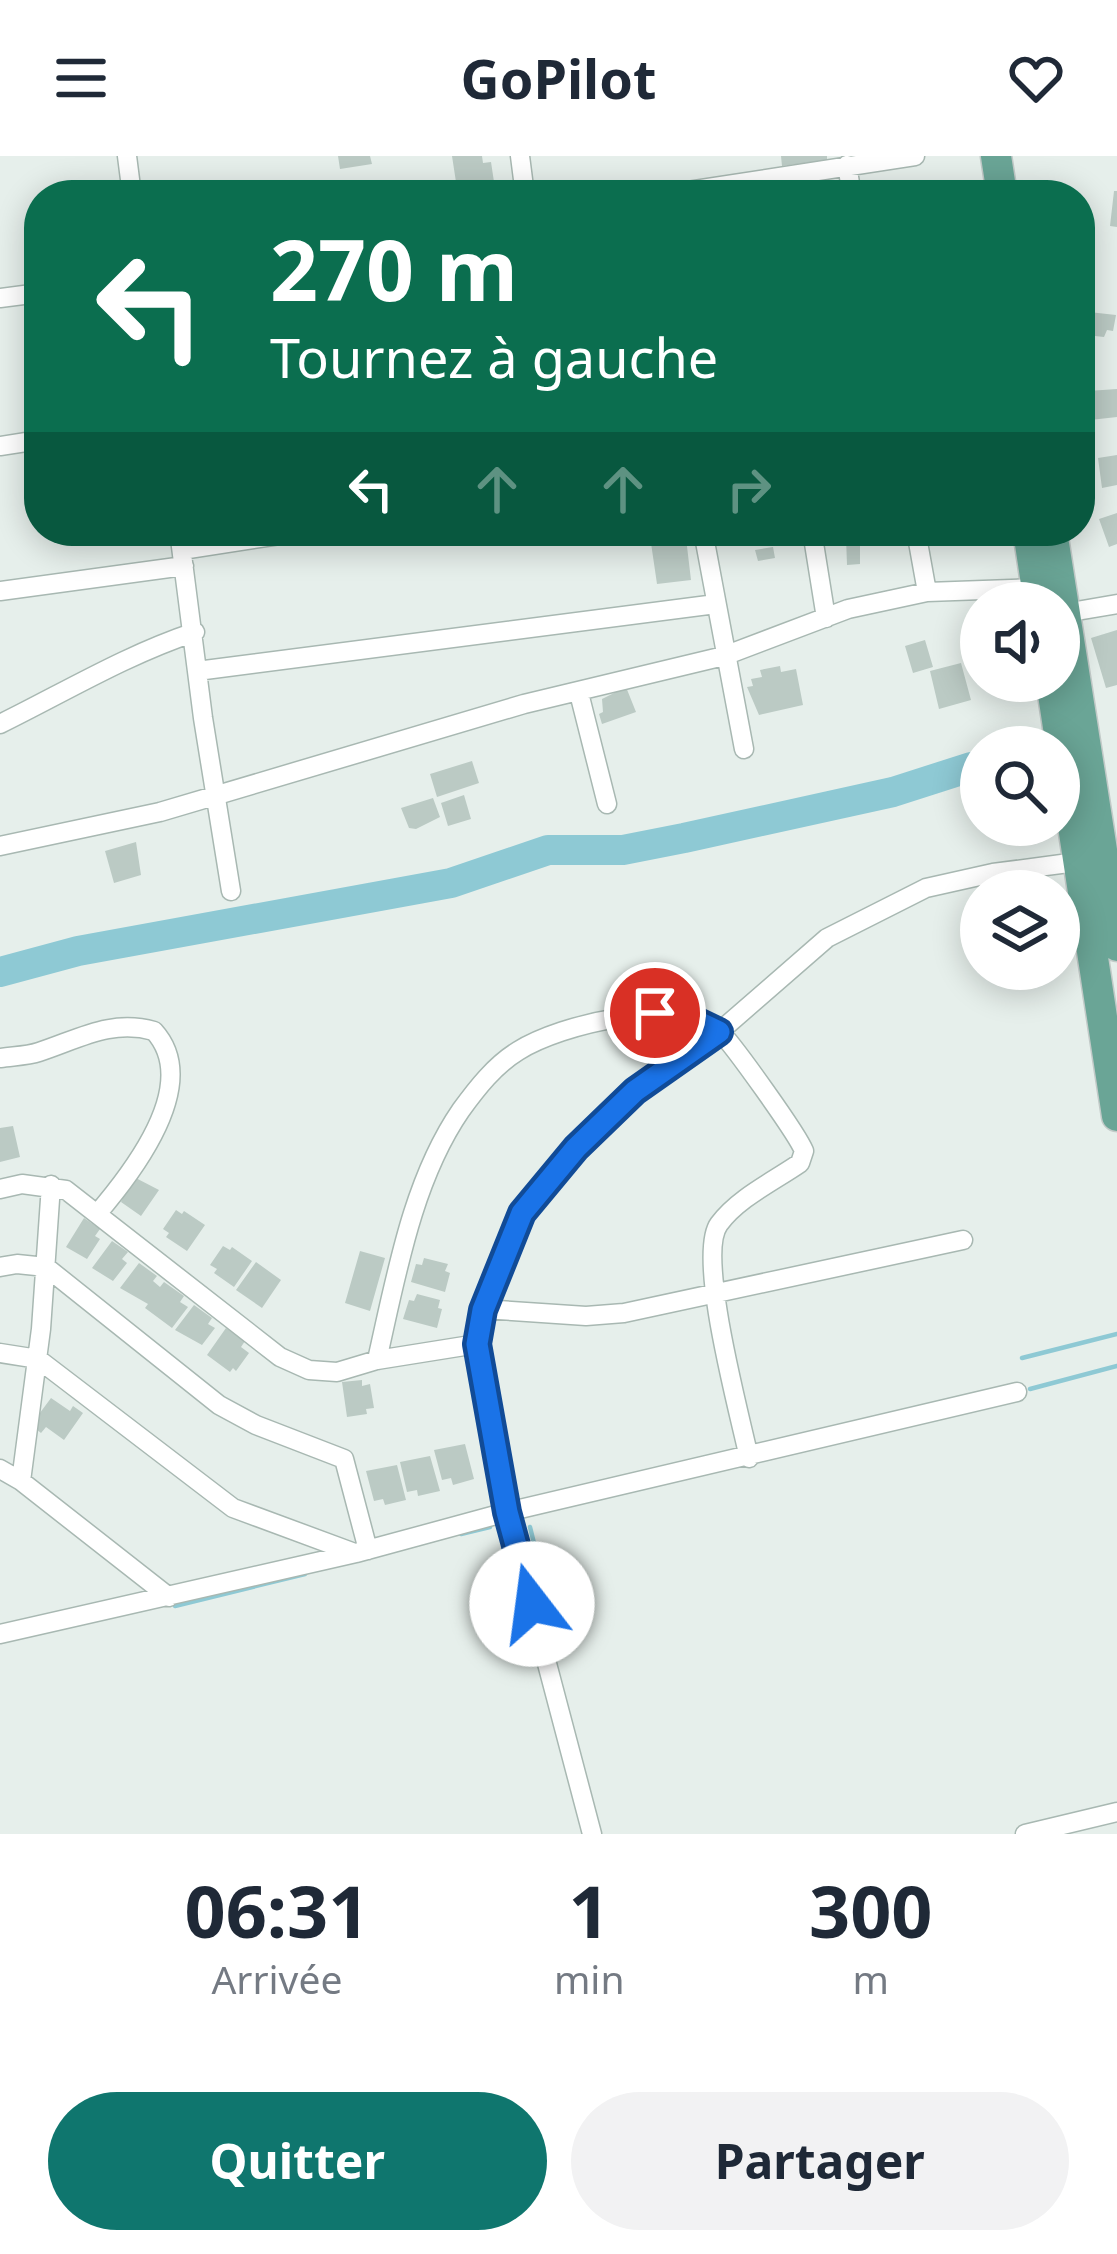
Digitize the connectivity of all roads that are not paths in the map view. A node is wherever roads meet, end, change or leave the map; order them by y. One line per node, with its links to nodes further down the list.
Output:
1 (914, 156): 2 (street)
2 (847, 165): 3 (street); 4 (street)
3 (789, 180)
4 (850, 180)
5 (706, 546): 16 (street)
6 (814, 546): 19 (street)
7 (919, 546): 14 (street)
8 (1032, 546): 11 (main road)
9 (1051, 546): 12 (main road)
10 (182, 549): 13 (street); 20 (street)
11 (1043, 582)
12 (1050, 582)
13 (0, 591)
14 (927, 592): 15 (street); 19 (street)
15 (960, 595)
16 (716, 604): 21 (street); 22 (street)
17 (1080, 604): 18 (street)
18 (1117, 604)
19 (826, 618): 21 (street)
20 (195, 632): 22 (street); 26 (street)
21 (724, 656): 23 (street); 27 (street)
22 (197, 671): 28 (street)
23 (579, 693): 28 (street); 29 (street)
24 (1057, 702): 31 (main road)
25 (1068, 702): 31 (main road)
26 (0, 724)
27 (744, 749)
28 (217, 794): 30 (street); 32 (street)
29 (607, 804)
30 (0, 847)
31 (1100, 865): 33 (main road); 34 (street); 36 (main road)
32 (231, 891)
33 (1117, 946)
34 (719, 1032): 43 (street); 44 (street); 48 (street)
35 (0, 1058): 39 (street)
36 (1117, 1116)
37 (51, 1185): 38 (street); 39 (street); 42 (street)
38 (0, 1189)
39 (98, 1214): 48 (street)
40 (963, 1240): 43 (street)
41 (0, 1267): 42 (street)
42 (46, 1267): 47 (street); 54 (street)
43 (715, 1294): 44 (street); 50 (street)
44 (483, 1310): 45 (street)
45 (477, 1344): 48 (street); 53 (street)
46 (0, 1352): 47 (street)
47 (38, 1359): 52 (street); 54 (street)
48 (376, 1360)
49 (1017, 1392): 50 (street)
50 (749, 1458): 53 (street)
51 (0, 1469): 52 (street)
52 (21, 1480): 55 (street)
53 (507, 1512): 54 (street); 58 (street)
54 (362, 1552): 55 (street)
55 (169, 1597): 56 (street)
56 (0, 1634)
57 (1117, 1812): 59 (street)
58 (592, 1834)
59 (1025, 1834)

